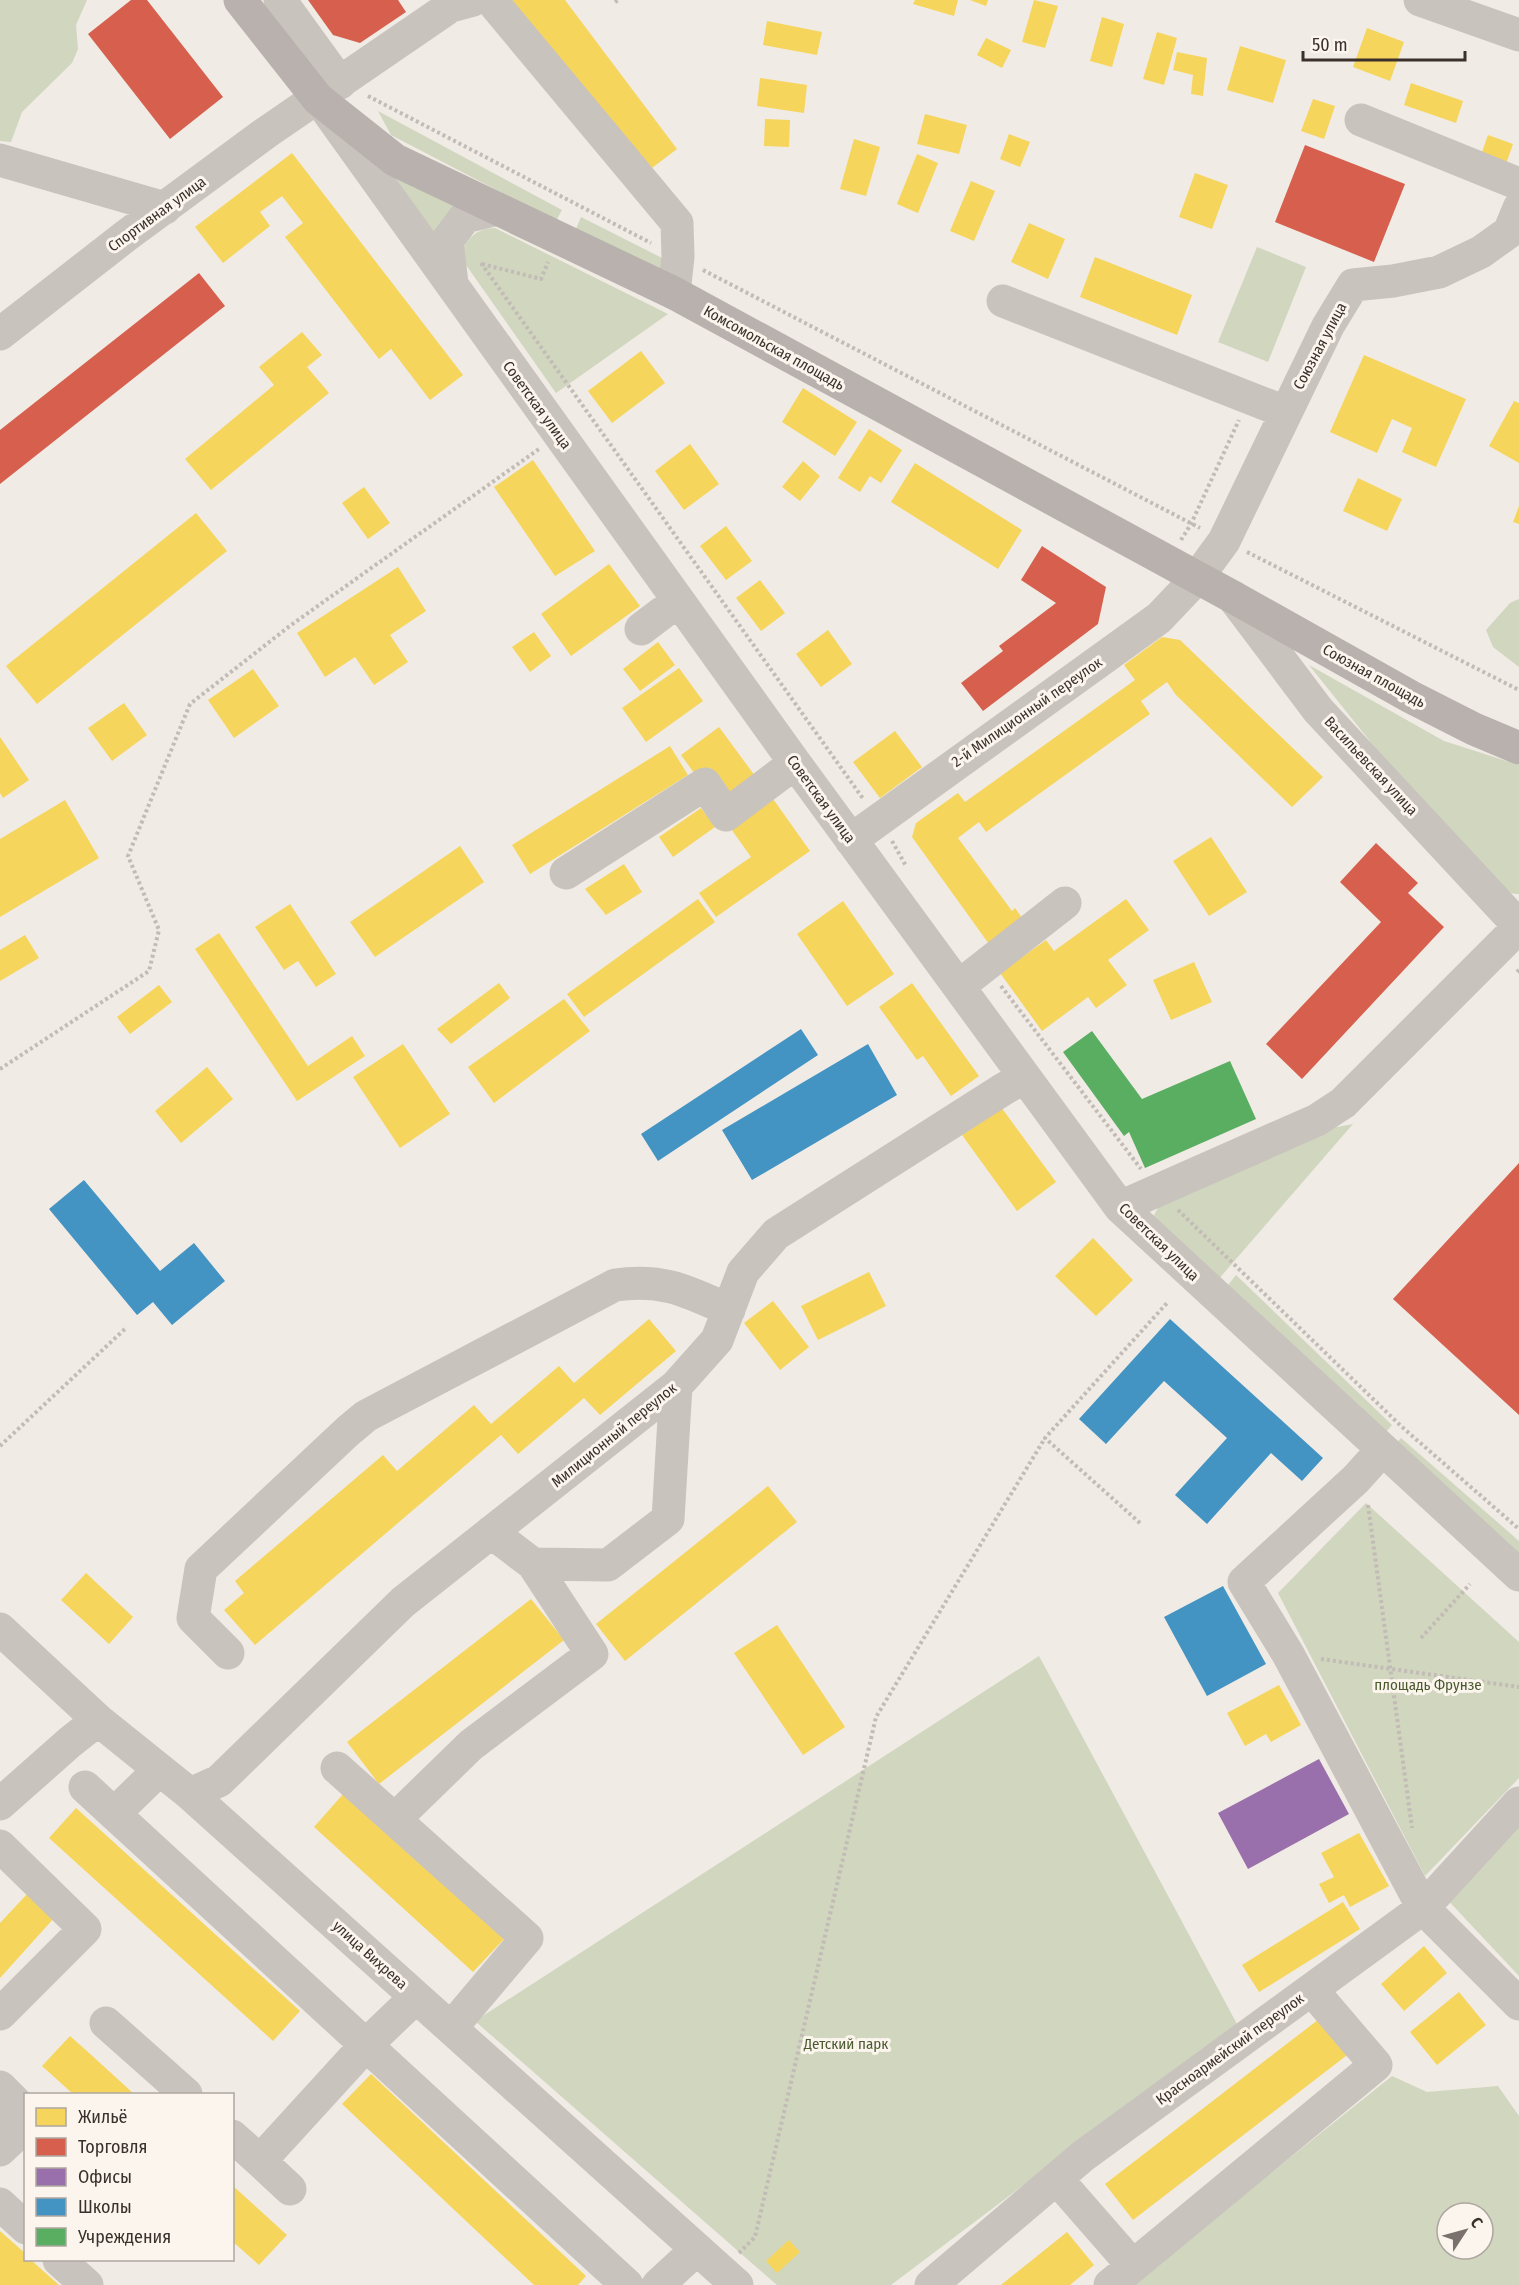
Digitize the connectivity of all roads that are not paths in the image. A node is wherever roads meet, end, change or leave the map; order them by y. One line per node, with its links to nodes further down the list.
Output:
1 (240, 0): 7 (main road, Комсомольская площадь)
2 (280, 0): 7 (street, Советская улица)
3 (472, 0): 7 (street, Спортивная улица)
4 (491, 0): 15 (street)
5 (1420, 0): 6 (street)
6 (1519, 35)
7 (329, 91): 11 (street, Спортивная улица); 13 (main road, Комсомольская площадь); 14 (street, Советская улица)
8 (1360, 120): 10 (street)
9 (0, 160): 11 (street)
10 (1519, 184)
11 (165, 208): 17 (street, Спортивная улица)
12 (1519, 208): 18 (street, Союзная улица)
13 (498, 209): 14 (street); 15 (main road, Комсомольская площадь)
14 (452, 288): 21 (street, Советская улица)
15 (674, 293): 19 (main road, Комсомольская площадь)
16 (1003, 301): 18 (street)
17 (0, 334)
18 (1285, 412): 19 (street, Союзная улица)
19 (1197, 578): 20 (main road, Комсомольская площадь); 25 (street, 2-й Милиционный переулок)
20 (1233, 597): 23 (main road, Союзная площадь); 28 (street, Васильевская улица)
21 (678, 601): 22 (street); 24 (street, Советская улица)
22 (641, 629)
23 (1519, 748)
24 (795, 763): 25 (street, Советская улица); 26 (street)
25 (851, 840): 29 (street, Советская улица)
26 (566, 873)
27 (1065, 903): 29 (street)
28 (1519, 927): 31 (street)
29 (966, 980): 30 (street, Советская улица)
30 (1024, 1077): 31 (street, Советская улица); 32 (street, Милиционный переулок)
31 (1120, 1207): 34 (street, Советская улица)
32 (729, 1310): 33 (street, Милиционный переулок); 39 (street)
33 (676, 1386): 35 (street, Милиционный переулок); 36 (street)
34 (1382, 1450): 37 (street); 50 (street)
35 (491, 1532): 36 (street); 44 (street, Милиционный переулок)
36 (533, 1564): 48 (street)
37 (1519, 1575)
38 (0, 1629): 40 (street, улица Вихрева)
39 (228, 1653)
40 (98, 1720): 42 (street, улица Вихрева); 46 (street)
41 (338, 1768): 48 (street)
42 (159, 1770): 44 (street, улица Вихрева); 47 (street)
43 (85, 1787): 47 (street)
44 (190, 1794): 52 (street, улица Вихрева)
45 (1519, 1803): 50 (street, Красноармейский переулок)
46 (0, 1804)
47 (114, 1814): 57 (street)
48 (394, 1820): 56 (street)
49 (0, 1846): 54 (street)
50 (1423, 1908): 51 (street, Красноармейский переулок); 53 (street)
51 (1312, 1990): 63 (street, Красноармейский переулок); 69 (street)
52 (416, 1997): 56 (street, улица Вихрева); 57 (street)
53 (1519, 2004)
54 (0, 2014)
55 (106, 2023): 59 (street)
56 (451, 2028): 68 (street, улица Вихрева)
57 (366, 2046): 62 (street); 71 (street)
58 (0, 2087): 61 (street)
59 (185, 2093)
60 (234, 2138): 62 (street)
61 (0, 2150)
62 (260, 2161): 64 (street)
63 (1057, 2179): 69 (street); 73 (street, Красноармейский переулок)
64 (290, 2189)
65 (0, 2204): 66 (street)
66 (24, 2226)
67 (61, 2261): 70 (street)
68 (718, 2268): 72 (street)
69 (1121, 2276)
70 (87, 2285)
71 (627, 2285)
72 (658, 2285)
73 (931, 2285)

